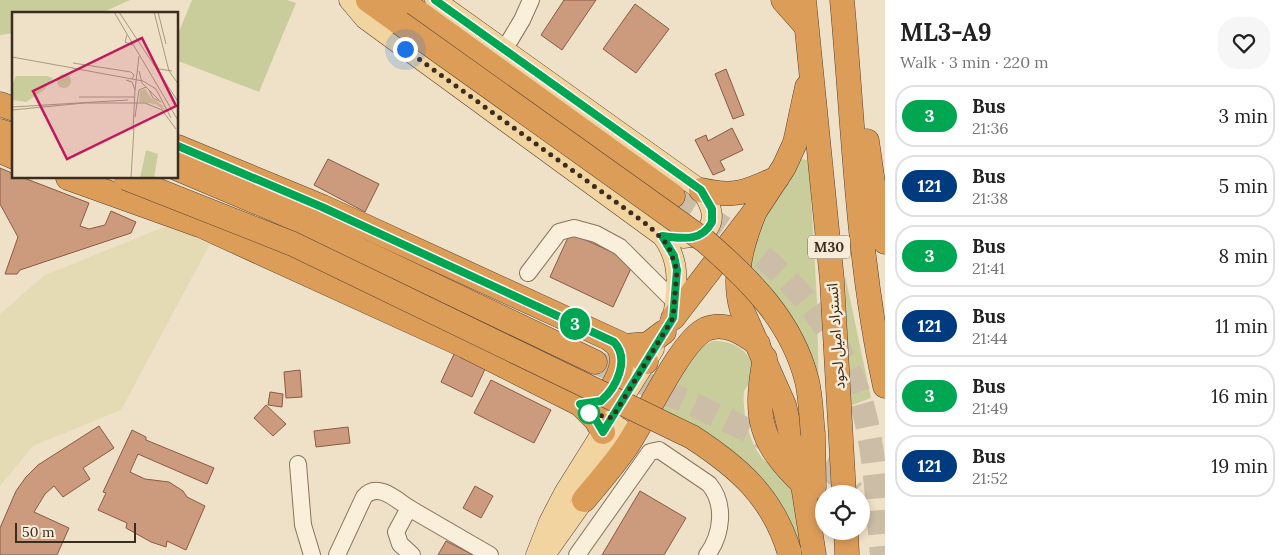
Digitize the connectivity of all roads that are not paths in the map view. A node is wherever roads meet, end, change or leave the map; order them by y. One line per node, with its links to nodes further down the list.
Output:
1 (349, 0): 27 (main road)
2 (368, 0): 8 (highway)
3 (435, 0): 10 (main road)
4 (531, 0): 10 (lane)
5 (783, 0): 9 (highway)
6 (804, 0): 9 (highway, اتستراد اميل لحود / M30)
7 (842, 0): 12 (highway, M30)
8 (401, 12): 25 (highway); 52 (highway, bridge)
9 (806, 26): 11 (highway, اتستراد اميل لحود / M30)
10 (504, 50): 24 (main road)
11 (812, 64): 21 (highway); 39 (highway, اتستراد اميل لحود / M30)
12 (848, 70): 28 (highway); 35 (highway, M30)
13 (0, 104): 14 (highway)
14 (12, 108)
15 (0, 131): 16 (highway)
16 (12, 135)
17 (179, 146): 31 (highway)
18 (0, 151): 19 (highway)
19 (12, 156)
20 (179, 169): 33 (highway)
21 (777, 178): 24 (highway); 26 (highway)
22 (71, 179): 36 (highway)
23 (129, 179): 43 (highway, bridge)
24 (701, 190): 27 (main road)
25 (673, 196)
26 (755, 211): 30 (highway); 32 (highway)
27 (662, 236): 30 (main road)
28 (885, 242)
29 (528, 273): 30 (lane)
30 (671, 317): 31 (highway); 34 (main road)
31 (617, 343): 34 (highway); 36 (highway)
32 (761, 351): 40 (highway); 52 (highway)
33 (595, 362)
34 (646, 362): 37 (main road); 40 (main road)
35 (885, 386)
36 (580, 404): 37 (highway)
37 (603, 432): 48 (main road)
38 (298, 464): 44 (lane)
39 (843, 485)
40 (584, 500): 49 (main road)
41 (409, 508): 45 (lane); 46 (lane); 47 (lane)
42 (846, 540): 53 (highway)
43 (789, 553)
44 (312, 555)
45 (337, 555)
46 (412, 555)
47 (490, 555)
48 (536, 555)
49 (545, 555)
50 (577, 555): 51 (lane)
51 (707, 555)
52 (815, 555)
53 (847, 555)

